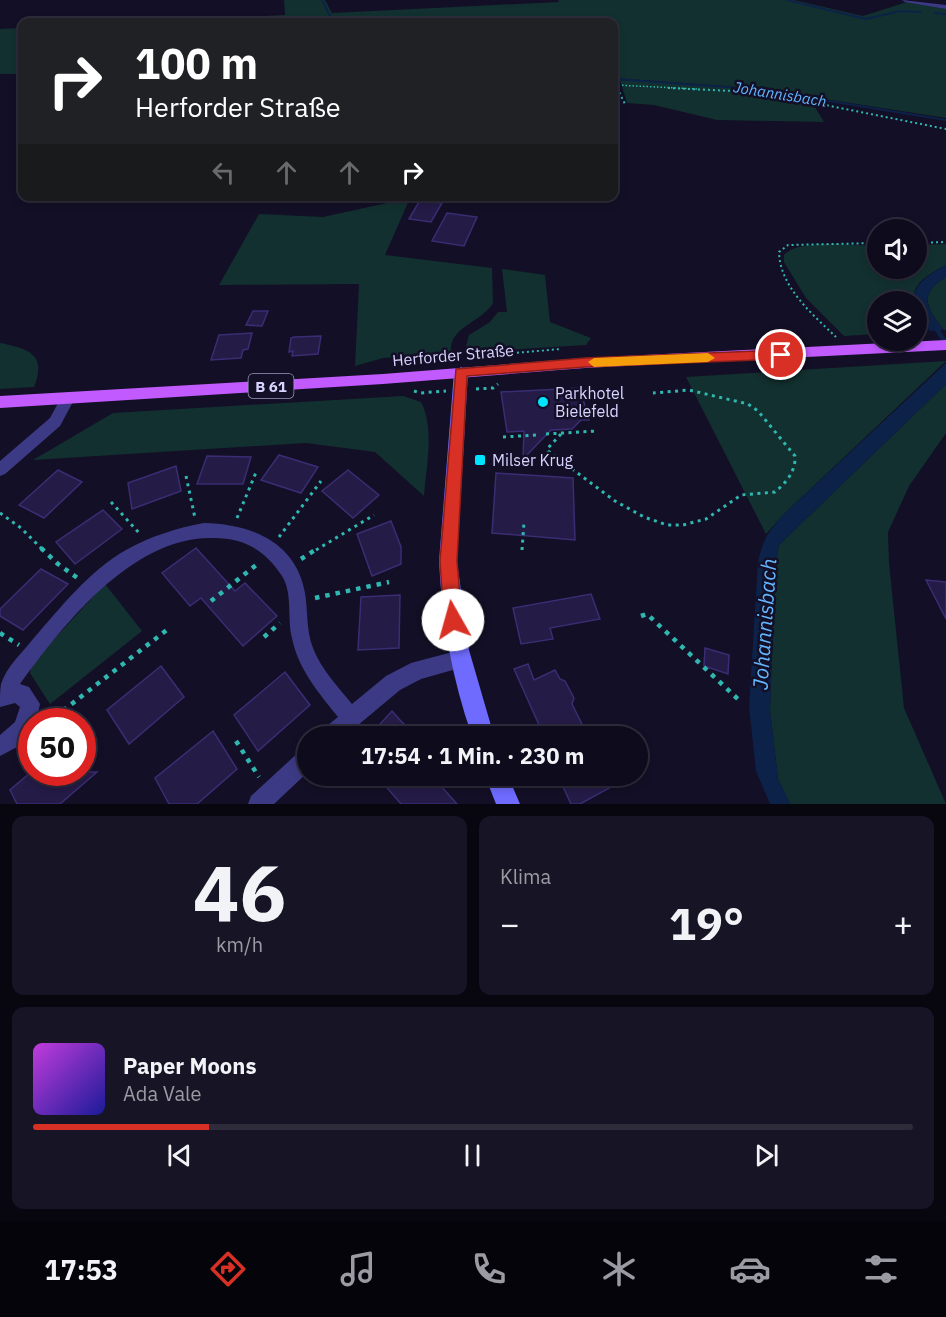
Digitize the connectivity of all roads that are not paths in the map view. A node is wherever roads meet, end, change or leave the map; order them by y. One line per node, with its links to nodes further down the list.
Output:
1 (905, 0): 2 (street)
2 (929, 2): 3 (street)
3 (946, 7)
4 (946, 345): 5 (main road, Herforder Straße / B 61)
5 (461, 372): 6 (main road, Herforder Straße / B 61); 9 (main road)
6 (68, 398): 7 (main road, Herforder Straße / B 61); 8 (street)
7 (0, 402)
8 (0, 470)
9 (460, 659): 11 (street); 13 (main road)
10 (3, 695): 11 (street); 14 (street)
11 (350, 717): 12 (street)
12 (341, 726)
13 (480, 726)
14 (0, 746)
15 (297, 768): 17 (street)
16 (501, 786): 18 (main road)
17 (264, 799)
18 (508, 804)

